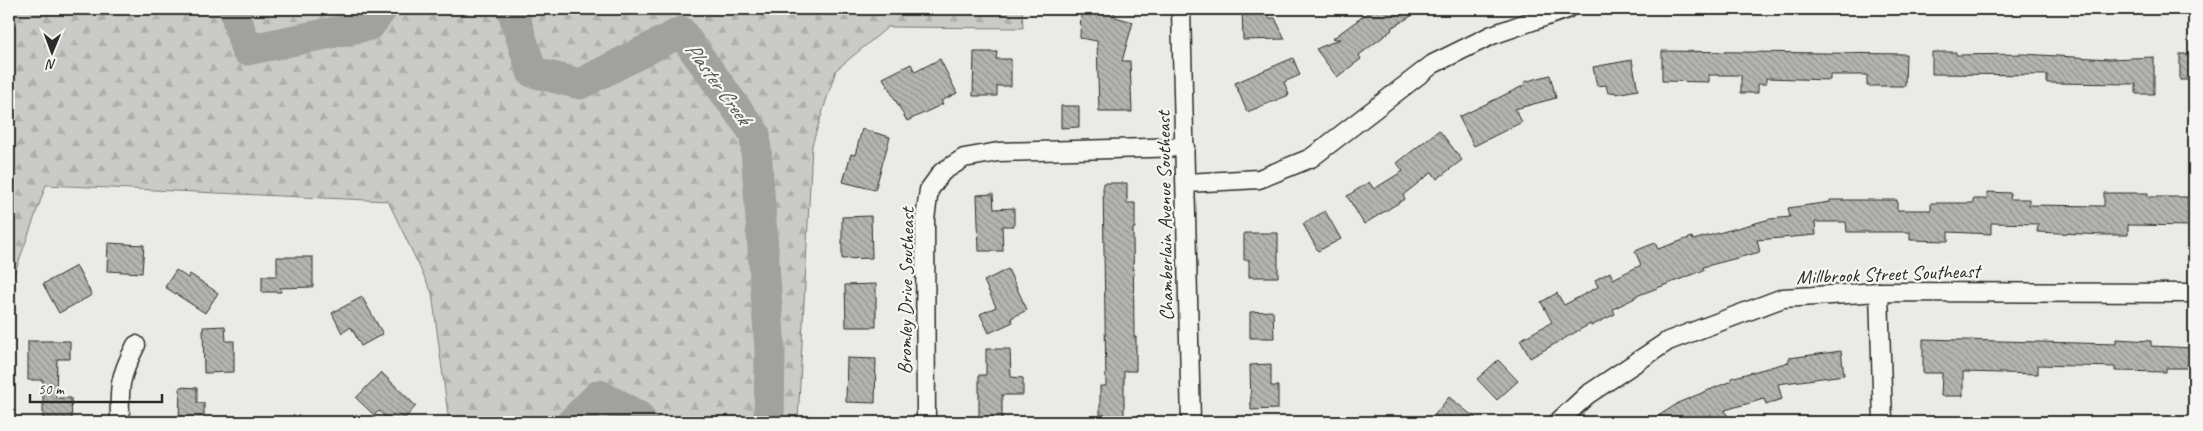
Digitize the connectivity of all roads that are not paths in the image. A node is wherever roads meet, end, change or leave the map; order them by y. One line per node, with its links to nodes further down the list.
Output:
1 (1181, 9): 3 (street, Chamberlain Avenue Southeast)
2 (1567, 9): 4 (street)
3 (1185, 147): 4 (street, Chamberlain Avenue Southeast); 9 (street, Bromley Drive Southeast)
4 (1186, 183): 10 (street, Chamberlain Avenue Southeast)
5 (1879, 292): 6 (street, Millbrook Street Southeast); 11 (street, Millbrook Street Southeast); 12 (street)
6 (2194, 293)
7 (136, 345): 8 (street)
8 (120, 422)
9 (926, 422)
10 (1191, 422)
11 (1558, 422)
12 (1883, 422)

